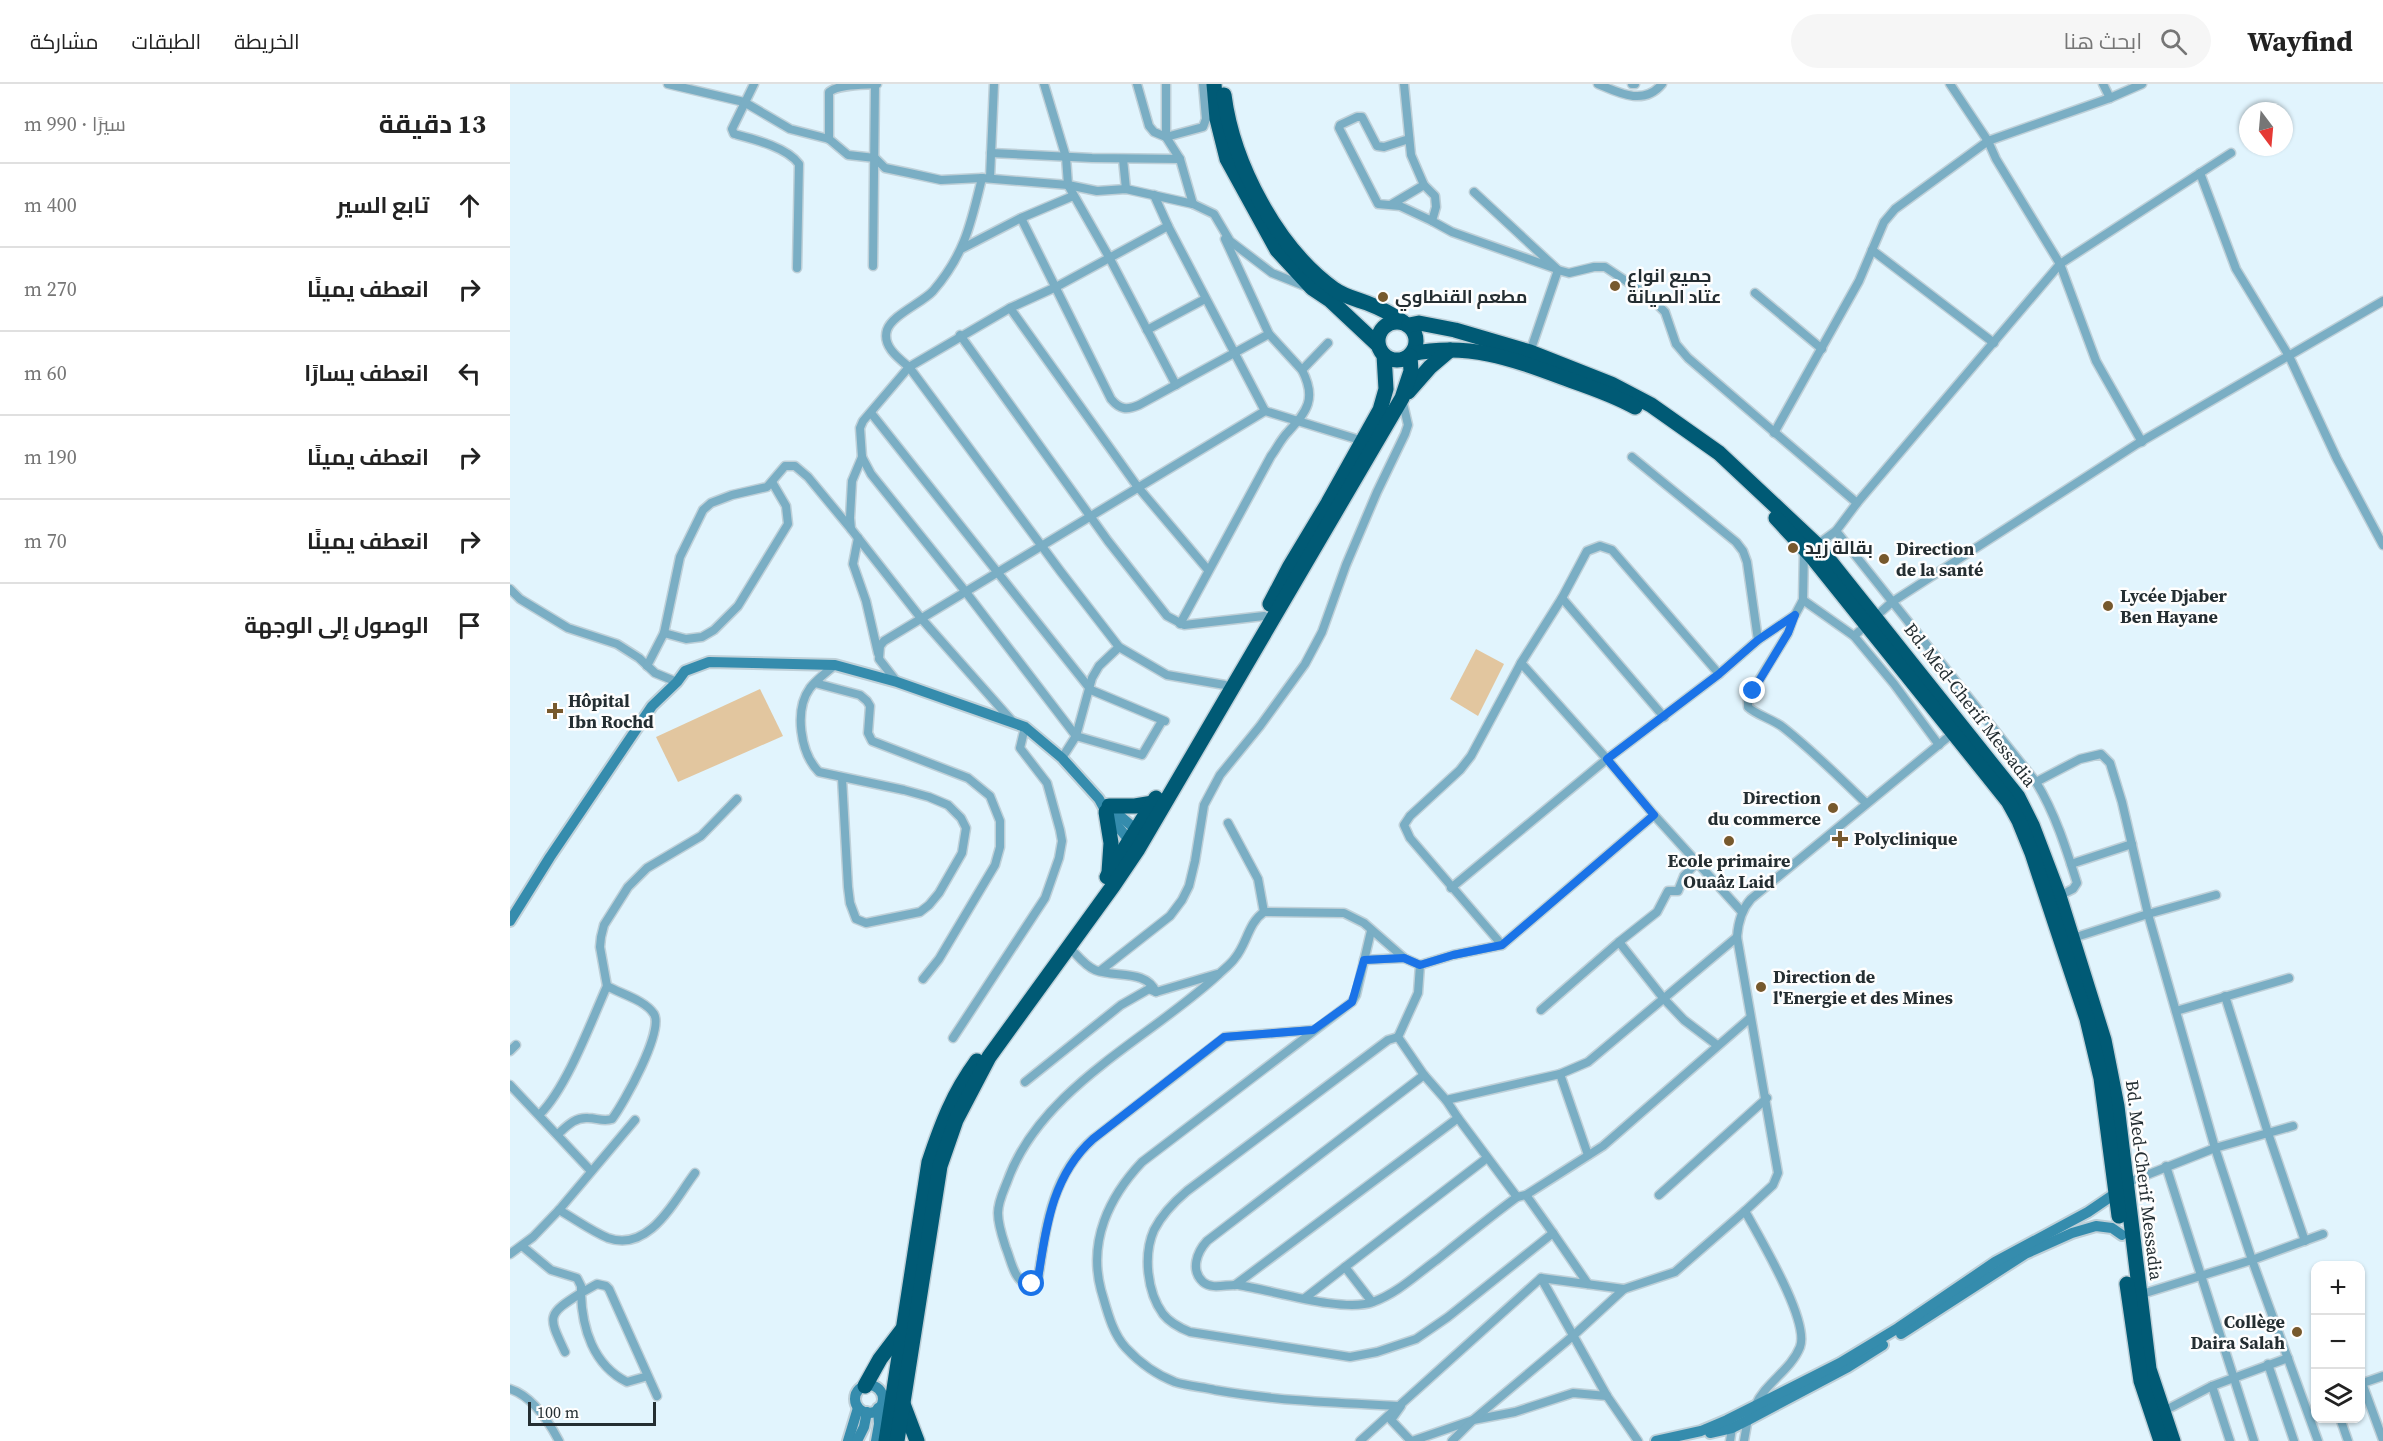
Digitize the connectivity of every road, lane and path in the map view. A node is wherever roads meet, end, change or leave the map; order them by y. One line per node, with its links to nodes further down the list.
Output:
1 (668, 84): 18 (street)
2 (754, 84): 18 (street)
3 (876, 84): 20 (street); 26 (street)
4 (994, 84): 23 (street)
5 (1044, 84): 25 (street)
6 (1137, 84): 19 (street)
7 (1166, 84): 19 (street)
8 (1203, 84): 19 (street)
9 (1214, 84): 51 (highway)
10 (1223, 84): 51 (highway)
11 (1404, 84): 21 (street)
12 (1598, 84): 13 (street)
13 (1662, 84)
14 (1950, 84): 22 (street)
15 (2103, 84): 17 (street)
16 (2142, 84): 17 (street)
17 (2110, 98): 22 (street)
18 (744, 102): 20 (street); 48 (street)
19 (1166, 137): 28 (street)
20 (830, 139): 26 (street)
21 (1408, 139): 32 (street); 38 (street)
22 (1988, 141): 44 (street); 46 (street)
23 (991, 153): 25 (street); 30 (street)
24 (2231, 153): 29 (street)
25 (1066, 157): 27 (street); 31 (street)
26 (875, 158): 30 (street); 47 (street)
27 (1123, 159): 28 (street); 33 (street)
28 (1180, 159): 37 (street)
29 (2200, 173): 46 (street); 68 (street)
30 (986, 178): 31 (street); 43 (street)
31 (1068, 185): 33 (street); 36 (street)
32 (1424, 185): 38 (street); 41 (street)
33 (1126, 189): 35 (street)
34 (1474, 192): 49 (street)
35 (1154, 195): 37 (street); 42 (street)
36 (1073, 196): 40 (street); 45 (street)
37 (1193, 204): 39 (street)
38 (1392, 204): 41 (street)
39 (1214, 214): 51 (street); 58 (street)
40 (1021, 218): 43 (street); 50 (street)
41 (1432, 221): 49 (street)
42 (1168, 226): 45 (street); 53 (street)
43 (963, 248): 69 (street)
44 (1872, 250): 60 (street); 62 (street)
45 (1110, 257): 50 (street); 57 (street)
46 (2060, 264): 60 (street); 78 (street)
47 (873, 266)
48 (797, 268)
49 (1557, 269): 65 (street); 76 (street)
50 (1056, 286): 55 (street); 71 (street)
51 (1319, 286): 56 (highway); 63 (highway)
52 (1755, 293): 62 (street)
53 (1205, 298): 57 (street); 66 (street)
54 (2383, 301): 68 (street)
55 (1010, 308): 59 (street); 82 (street)
56 (1406, 324): 63 (highway); 65 (highway, Bd. Med-Cherif Messadia); 67 (highway)
57 (1147, 330): 71 (street)
58 (1269, 334): 66 (street); 70 (street)
59 (960, 335): 69 (street); 84 (street)
60 (1994, 343): 83 (street)
61 (1328, 344): 70 (street)
62 (1822, 349): 76 (street)
63 (1381, 350): 67 (highway); 77 (highway)
64 (1451, 350): 67 (highway, Bd. Med-Cherif Messadia); 72 (highway); 90 (highway, Bd. Med-Cherif Messadia)
65 (1530, 352): 90 (highway, Bd. Med-Cherif Messadia)
66 (1235, 354): 71 (street); 73 (street)
67 (1411, 355): 72 (highway)
68 (2289, 356): 78 (street); 89 (street)
69 (909, 367): 74 (street); 88 (street)
70 (1302, 370): 75 (street)
71 (1176, 386)
72 (1402, 399): 133 (highway); 154 (street)
73 (1264, 411): 75 (street); 82 (street)
74 (872, 413): 79 (street); 92 (street)
75 (1300, 421): 77 (street); 91 (street)
76 (1774, 433): 83 (street)
77 (1363, 441): 99 (highway)
78 (2142, 441): 97 (street)
79 (862, 457): 85 (street); 94 (street)
80 (1632, 457): 105 (street)
81 (772, 482): 85 (street); 103 (street); 103 (street)
82 (1137, 486): 84 (street); 91 (street)
83 (1857, 503): 86 (street)
84 (1089, 515): 88 (street); 102 (street)
85 (851, 529): 87 (street)
86 (1836, 531): 90 (street); 97 (street)
87 (858, 538): 100 (street); 107 (street)
88 (1041, 544): 92 (street); 106 (street)
89 (2383, 544)
90 (1811, 546): 96 (street); 101 (highway, Bd. Med-Cherif Messadia)
91 (1208, 570): 102 (street)
92 (998, 571): 94 (street); 116 (street)
93 (510, 590): 110 (street)
94 (965, 591): 100 (street); 121 (street)
95 (1562, 598): 108 (street); 111 (street); 117 (street)
96 (1803, 600): 98 (street); 104 (street)
97 (1892, 602): 101 (street); 126 (street)
98 (1795, 615): 105 (street); 129 (street)
99 (1264, 616): 102 (street); 115 (highway)
100 (920, 617): 107 (street); 118 (street)
101 (1870, 620): 104 (street); 120 (highway, Bd. Med-Cherif Messadia); 140 (highway, Bd. Med-Cherif Messadia)
102 (1180, 624)
103 (664, 633): 110 (street)
104 (1854, 636): 122 (street)
105 (1758, 640): 111 (street)
106 (1119, 647): 115 (street); 116 (street)
107 (879, 659): 113 (street)
108 (1521, 663): 124 (street); 138 (street)
109 (835, 665): 112 (street); 113 (street); 114 (street)
110 (647, 666): 112 (street)
111 (1719, 674): 117 (street)
112 (677, 682): 144 (street)
113 (897, 682): 118 (street)
114 (815, 683): 125 (street); 157 (street)
115 (1225, 685): 128 (highway)
116 (1090, 690): 121 (street); 121 (street)
117 (1664, 717): 124 (street)
118 (1014, 723): 119 (street)
119 (1025, 728): 123 (street); 167 (street)
120 (1953, 733): 122 (street); 187 (highway, Bd. Med-Cherif Messadia)
121 (1076, 736): 123 (street)
122 (1939, 745): 129 (street)
123 (1062, 758): 130 (street)
124 (1607, 759): 131 (street); 138 (street)
125 (842, 778): 125 (street)
126 (2036, 782): 134 (street); 136 (street)
127 (737, 799): 158 (street)
128 (1153, 803): 130 (highway); 133 (highway)
129 (1866, 803): 142 (street)
130 (1105, 806): 133 (street); 137 (highway)
131 (1654, 815): 135 (street); 149 (street)
132 (1228, 823): 141 (street)
133 (1137, 839): 137 (highway); 150 (highway)
134 (2132, 844): 136 (street); 143 (street)
135 (1697, 862): 142 (street); 148 (street)
136 (2071, 864): 140 (street)
137 (1108, 876): 210 (highway)
138 (1451, 888): 149 (street)
139 (2216, 895): 143 (street)
140 (2059, 896): 147 (highway, Bd. Med-Cherif Messadia)
141 (1264, 912): 145 (street); 155 (street)
142 (1742, 912): 146 (street)
143 (2148, 914): 147 (street); 163 (street)
144 (510, 921)
145 (1371, 931): 151 (street); 152 (street)
146 (1737, 937): 161 (street); 164 (street)
147 (2073, 938): 187 (highway, Bd. Med-Cherif Messadia)
148 (1619, 942): 161 (street); 162 (street)
149 (1502, 945): 153 (street)
150 (1069, 947): 154 (street); 228 (highway)
151 (1404, 958): 152 (street); 153 (street)
152 (1364, 960): 165 (street)
153 (1420, 965): 166 (street)
154 (1100, 971): 159 (street)
155 (1221, 973): 159 (street); 165 (street)
156 (2289, 978): 160 (street)
157 (923, 979)
158 (607, 986): 175 (street); 180 (street)
159 (1156, 992): 171 (street)
160 (2225, 996): 163 (street); 179 (street)
161 (1664, 999): 168 (street); 169 (street)
162 (1541, 1010)
163 (2176, 1011): 181 (street)
164 (1750, 1018): 168 (street); 173 (street)
165 (1313, 1030): 229 (street)
166 (1398, 1037): 170 (street); 193 (street)
167 (952, 1038)
168 (1717, 1046): 182 (street)
169 (1560, 1074): 174 (street); 182 (street)
170 (1424, 1075): 174 (street); 204 (street)
171 (1025, 1082)
172 (510, 1085): 175 (street)
173 (1767, 1098): 189 (street); 192 (street)
174 (1446, 1100): 176 (street)
175 (540, 1114): 180 (street)
176 (1458, 1118): 183 (street); 204 (street)
177 (635, 1120): 185 (street)
178 (2293, 1126): 179 (street)
179 (2268, 1133): 181 (street); 196 (street)
180 (558, 1134): 185 (street)
181 (2215, 1148): 184 (street); 199 (street)
182 (1588, 1155): 188 (street)
183 (1487, 1158): 190 (street); 200 (street)
184 (2166, 1166): 187 (street); 201 (street)
185 (591, 1171): 191 (street)
186 (695, 1173): 191 (street)
187 (2118, 1187): 195 (highway, Bd. Med-Cherif Messadia); 207 (highway, Bd. Med-Cherif Messadia); 218 (street)
188 (1526, 1195): 190 (street); 193 (street)
189 (1659, 1195)
190 (1517, 1197): 209 (street)
191 (559, 1210): 197 (street)
192 (1745, 1211): 205 (street); 231 (street)
193 (1553, 1233): 203 (street)
194 (2324, 1234): 196 (street)
195 (2122, 1235): 218 (street); 253 (highway, Bd. Med-Cherif Messadia)
196 (2305, 1241): 199 (street)
197 (522, 1246): 198 (street); 206 (street)
198 (510, 1254)
199 (2252, 1260): 201 (street); 213 (street)
200 (1345, 1267): 208 (street); 209 (street)
201 (2202, 1274): 207 (street); 216 (street)
202 (1541, 1278): 203 (street); 211 (street); 229 (street)
203 (1588, 1284): 205 (street)
204 (1235, 1285): 208 (street)
205 (1624, 1288): 211 (street)
206 (581, 1293): 212 (street); 215 (street); 215 (street)
207 (2139, 1295): 232 (highway, Bd. Med-Cherif Messadia)
208 (1305, 1298): 209 (street)
209 (1371, 1302)
210 (904, 1328): 220 (highway); 234 (highway)
211 (1574, 1335): 225 (street); 233 (street)
212 (565, 1352)
213 (2288, 1358): 214 (street); 227 (street)
214 (2268, 1364): 216 (street); 257 (street)
215 (648, 1376): 224 (street)
216 (2234, 1376): 221 (street); 256 (street)
217 (2383, 1376): 219 (street)
218 (1815, 1380): 231 (street)
219 (2365, 1383)
220 (865, 1386): 230 (street); 230 (street)
221 (2212, 1386): 232 (street); 255 (street)
222 (510, 1389): 238 (street)
223 (2365, 1394): 237 (street)
224 (657, 1396)
225 (1607, 1396): 233 (street); 248 (street)
226 (2311, 1402): 227 (street)
227 (2306, 1403): 258 (street)
228 (903, 1404): 243 (highway); 244 (highway)
229 (1401, 1406): 245 (street); 246 (street)
230 (871, 1410): 234 (highway); 239 (street); 240 (street); 241 (street)
231 (1749, 1412): 236 (street); 252 (street)
232 (2162, 1412): 254 (highway, Bd. Med-Cherif Messadia)
233 (1473, 1420): 246 (street); 247 (street)
234 (890, 1423): 242 (highway)
235 (2341, 1423): 259 (street)
236 (1730, 1424): 249 (street); 250 (street); 251 (street)
237 (2383, 1440)
238 (559, 1441)
239 (848, 1441)
240 (857, 1441)
241 (875, 1441)
242 (886, 1441)
243 (897, 1441)
244 (917, 1441)
245 (1360, 1441)
246 (1412, 1441)
247 (1452, 1441)
248 (1638, 1441)
249 (1656, 1441)
250 (1681, 1441)
251 (1730, 1441)
252 (1744, 1441)
253 (2161, 1441)
254 (2173, 1441)
255 (2230, 1441)
256 (2254, 1441)
257 (2294, 1441)
258 (2319, 1441)
259 (2348, 1441)

